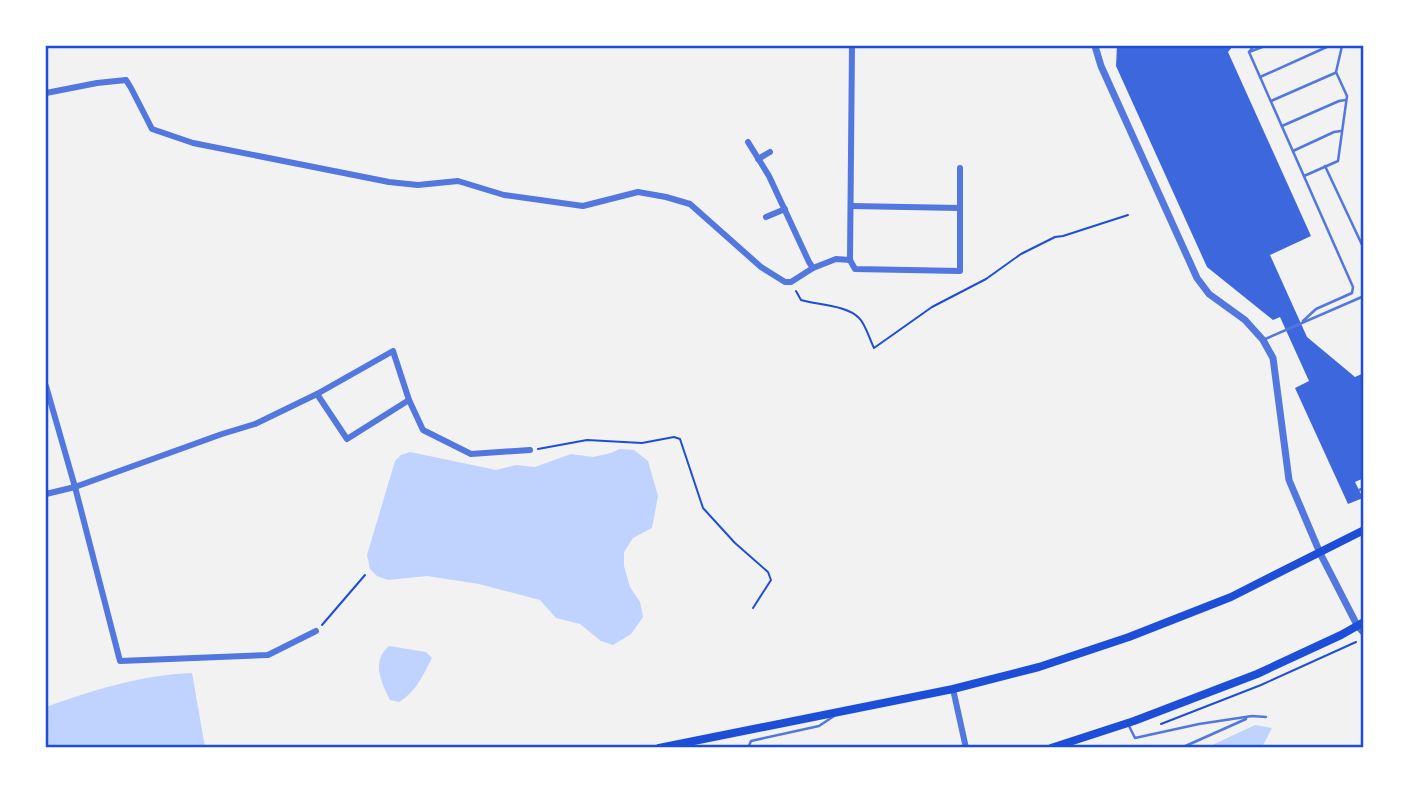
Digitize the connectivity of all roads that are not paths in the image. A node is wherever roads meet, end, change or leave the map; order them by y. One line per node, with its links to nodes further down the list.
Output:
1 (852, 46): 22 (street)
2 (1095, 46): 31 (street)
3 (1254, 46): 7 (lane)
4 (1265, 46): 7 (lane)
5 (1329, 46): 9 (lane)
6 (1342, 46): 8 (lane)
7 (1249, 52): 9 (lane)
8 (1336, 72): 11 (lane); 12 (lane)
9 (1260, 77): 12 (lane)
10 (46, 93): 28 (street)
11 (1346, 100): 13 (lane); 14 (lane)
12 (1271, 102): 13 (lane)
13 (1282, 126): 16 (lane)
14 (1342, 131): 16 (lane); 19 (lane)
15 (748, 142): 18 (street)
16 (1293, 151): 21 (lane)
17 (770, 152): 18 (street)
18 (758, 159): 24 (street)
19 (1325, 166): 21 (lane); 26 (lane)
20 (960, 168): 23 (street)
21 (1304, 176): 30 (lane)
22 (851, 206): 23 (street); 27 (street)
23 (960, 208): 27 (street)
24 (785, 209): 25 (street); 28 (street)
25 (766, 217)
26 (1363, 249)
27 (850, 260): 28 (street)
28 (813, 268)
29 (1363, 296): 30 (lane)
30 (1303, 321): 31 (lane)
31 (1263, 340): 39 (street)
32 (46, 386): 36 (street)
33 (317, 394): 34 (street); 34 (street); 36 (street)
34 (409, 400): 35 (street)
35 (530, 450)
36 (75, 487): 37 (street); 41 (street)
37 (46, 494)
38 (1363, 530): 39 (main road)
39 (1320, 553): 40 (street); 43 (main road)
40 (1360, 623): 42 (street); 47 (main road)
41 (316, 631)
42 (1363, 633)
43 (953, 689): 44 (main road); 50 (street)
44 (840, 713): 48 (main road); 49 (lane)
45 (1252, 716): 46 (lane); 47 (lane); 52 (lane)
46 (1266, 717)
47 (1128, 723): 51 (main road)
48 (659, 747)
49 (748, 747)
50 (966, 747)
51 (1051, 747)
52 (1181, 747)

